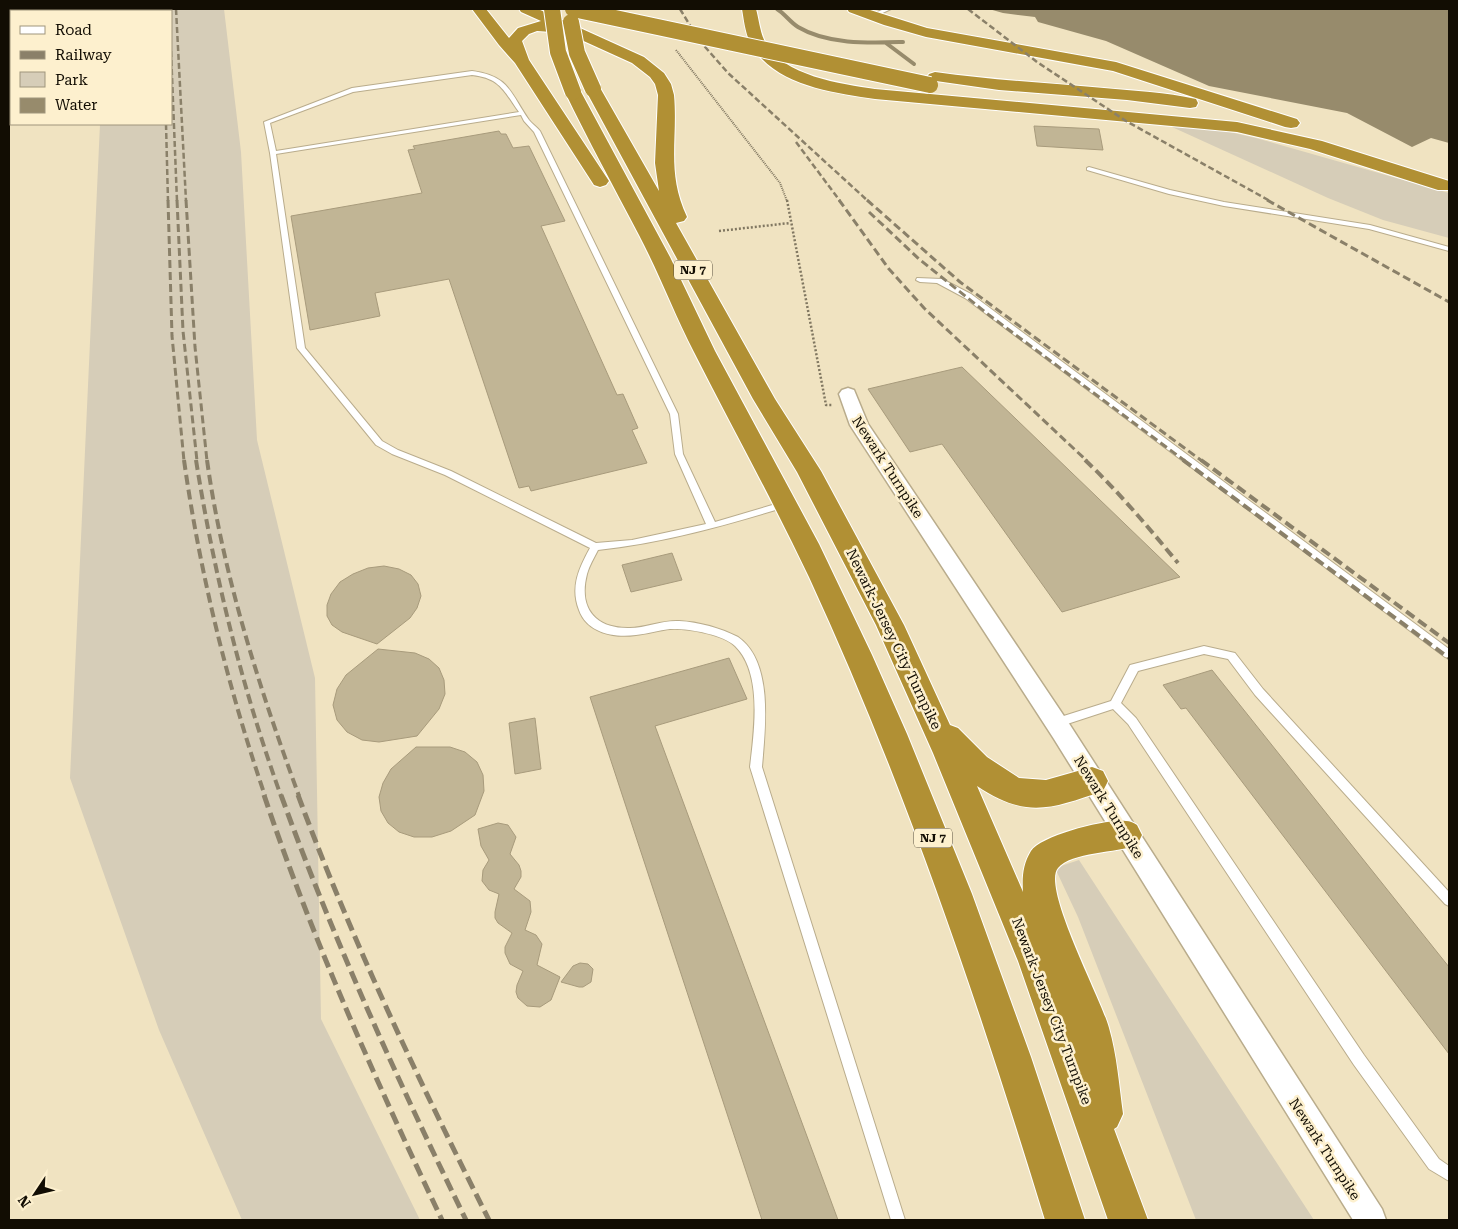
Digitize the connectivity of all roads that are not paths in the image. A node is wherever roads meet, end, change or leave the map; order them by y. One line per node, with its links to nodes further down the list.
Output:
1 (480, 9): 12 (highway)
2 (526, 9): 10 (highway)
3 (552, 9): 22 (highway, NJ 7, bridge)
4 (572, 9): 13 (highway, bridge); 24 (highway, Newark-Jersey City Turnpike / NJ 7, bridge)
5 (622, 9): 13 (highway)
6 (749, 9): 16 (highway)
7 (854, 9): 9 (highway)
8 (888, 9): 9 (lane)
9 (872, 16): 11 (highway)
10 (588, 37): 12 (highway); 24 (highway)
11 (1073, 58): 14 (highway); 19 (highway)
12 (521, 60): 22 (highway)
13 (933, 81): 14 (highway); 16 (highway)
14 (1097, 93): 19 (highway)
15 (524, 116): 17 (lane); 17 (lane); 26 (lane)
16 (1213, 124): 19 (highway)
17 (274, 153): 27 (lane)
18 (1089, 169): 20 (lane)
19 (1445, 186)
20 (1449, 249)
21 (920, 280): 28 (lane)
22 (687, 317): 25 (highway, NJ 7)
23 (849, 400): 30 (street, Newark Turnpike)
24 (797, 449): 31 (highway, Newark-Jersey City Turnpike / NJ 7)
25 (786, 504): 26 (lane); 38 (highway, NJ 7)
26 (712, 526): 27 (lane)
27 (595, 547): 37 (lane)
28 (1449, 654)
29 (1115, 704): 30 (lane); 34 (lane); 35 (lane)
30 (1055, 722): 32 (street, Newark Turnpike)
31 (935, 723): 32 (highway); 36 (highway, Newark-Jersey City Turnpike / NJ 7)
32 (1092, 781): 33 (street, Newark Turnpike)
33 (1126, 835): 36 (highway); 40 (street, Newark Turnpike)
34 (1449, 900)
35 (1449, 1174)
36 (1114, 1180): 39 (highway, Newark-Jersey City Turnpike / NJ 7)
37 (898, 1220)
38 (1065, 1220)
39 (1128, 1220)
40 (1371, 1220)

